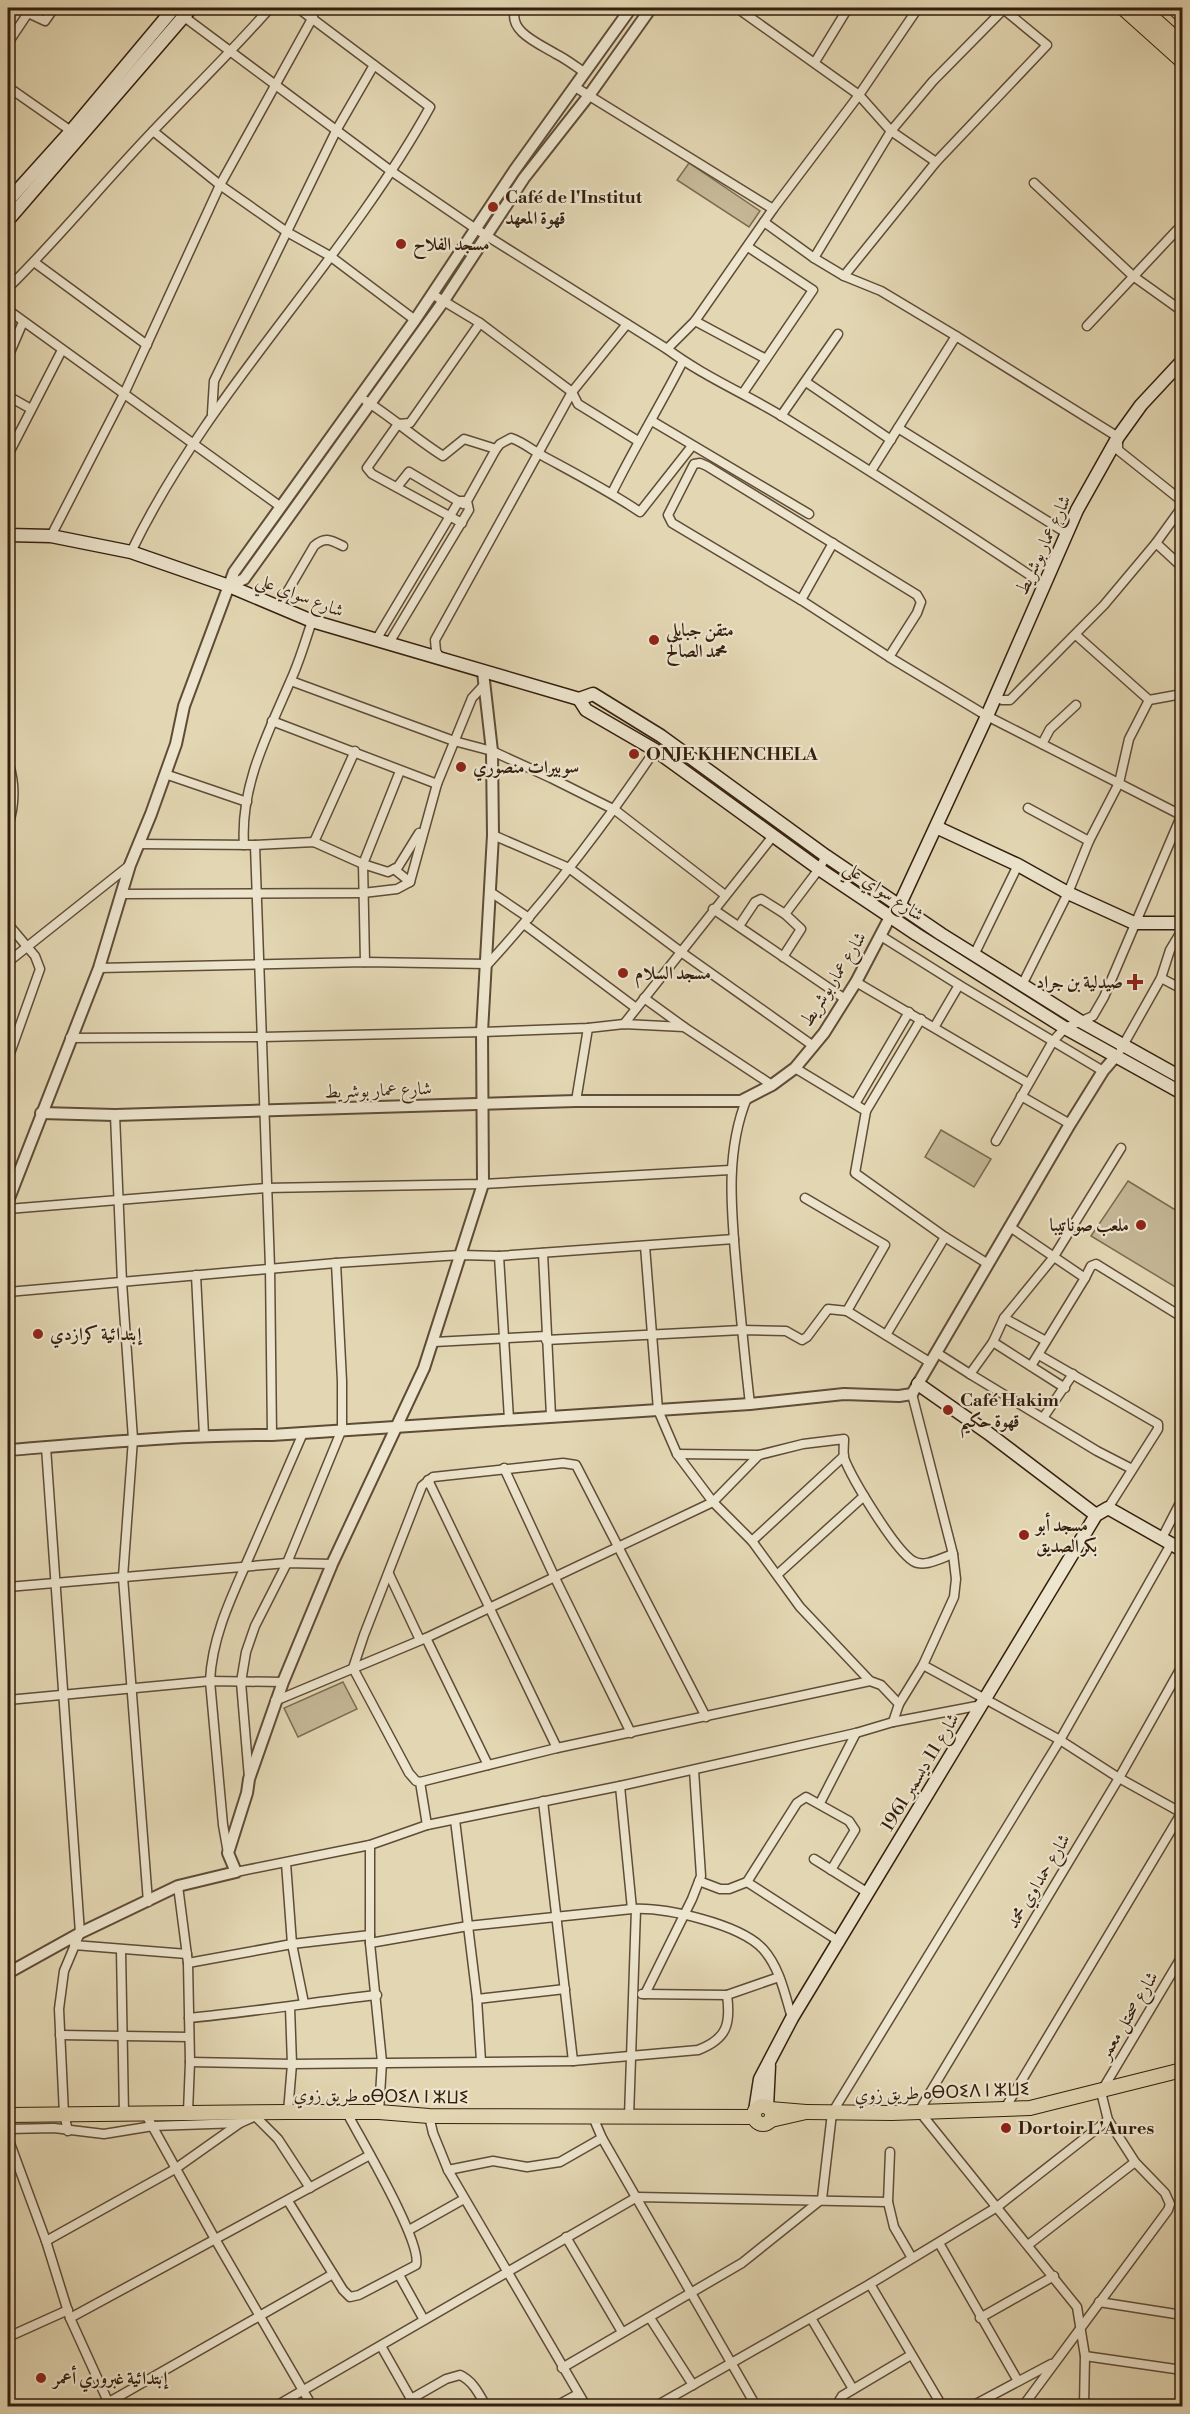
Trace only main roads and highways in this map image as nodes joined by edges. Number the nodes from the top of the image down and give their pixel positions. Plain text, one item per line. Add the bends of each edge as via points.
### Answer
1 (1123, 8) edge
2 (1142, 8) edge
3 (179, 9) edge
4 (1182, 44) edge
5 (1182, 61) edge
6 (8, 201) edge
7 (8, 220) edge
8 (1182, 361) edge
9 (8, 535) edge
10 (579, 699) junction
11 (936, 827) junction
12 (899, 906) junction
13 (890, 917) junction
14 (1182, 923) edge
15 (1182, 1078) edge
16 (1182, 1093) edge
17 (915, 1389) road end
18 (1096, 1515) junction
19 (1182, 1550) edge
20 (1182, 2070) edge
21 (763, 2113) junction
22 (8, 2115) edge

1 - 5 main road
2 - 4 main road
3 - 6 main road
3 - 7 main road
8 - 11 main road, شارع عمار بوشريط via 1118,436 1077,510
9 - 10 main road, شارع سواي علي via 51,536 131,552 229,586 312,621
10 - 12 main road, شارع سواي علي via 593,694 653,731
10 - 13 main road, شارع سواي علي via 586,710 655,750
11 - 12 main road, شارع عمار بوشريط
11 - 14 main road via 1134,923
12 - 13 main road, شارع عمار بوشريط
12 - 15 main road, شارع سواي علي via 1080,1021
13 - 16 main road, شارع سواي علي via 1065,1028
17 - 18 main road via 988,1432
18 - 19 main road, شارع 11 ديسمبر 1961 via 1108,1508
18 - 21 main road, شارع 11 ديسمبر 1961 via 792,2018 770,2059
20 - 21 main road, طريق زوي ⴰⴱⵔⵉⴷ ⵏ ⵣⵡⵉ via 1030,2108
21 - 22 main road, طريق زوي ⴰⴱⵔⵉⴷ ⵏ ⵣⵡⵉ via 628,2117 379,2112

